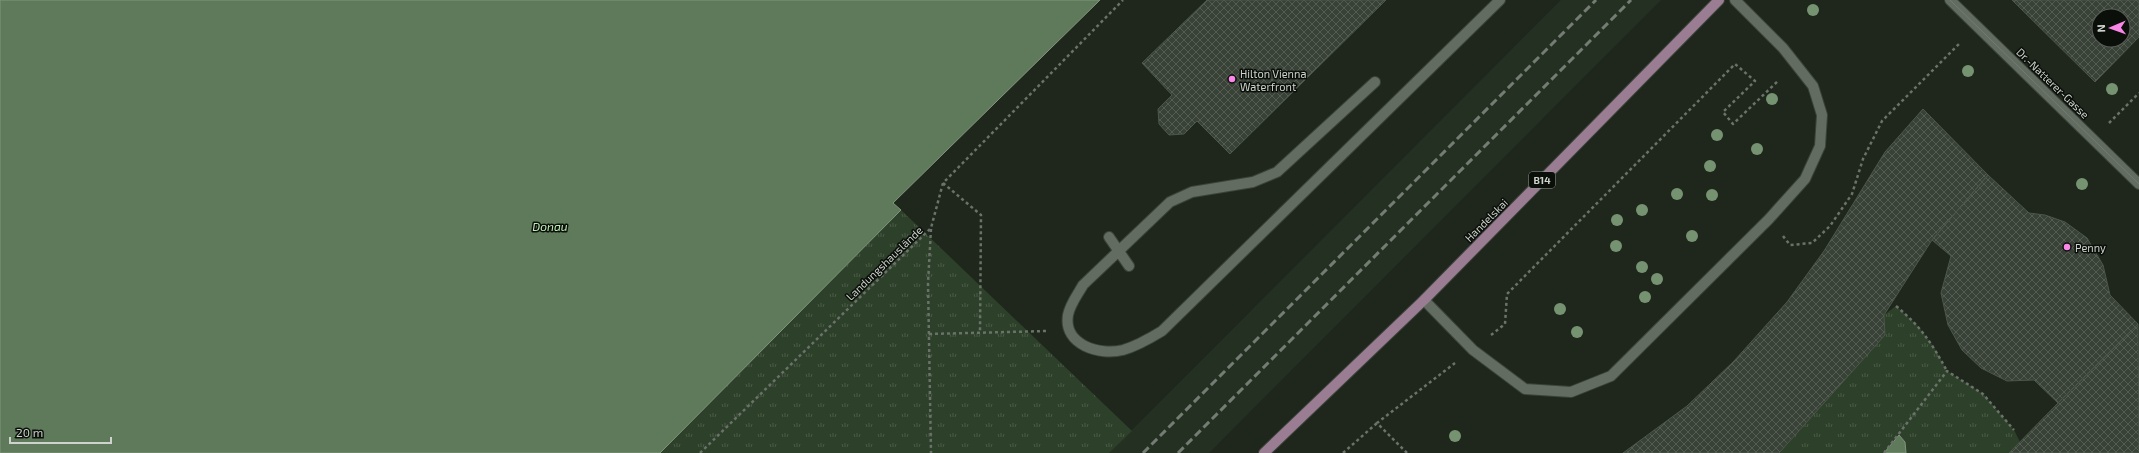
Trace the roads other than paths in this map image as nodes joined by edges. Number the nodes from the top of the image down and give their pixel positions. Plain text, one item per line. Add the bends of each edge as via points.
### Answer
1 (1500, 0) edge
2 (1720, 0) edge
3 (1735, 0) edge
4 (1950, 0) edge
5 (1375, 82) dead end
6 (2139, 184) edge
7 (1109, 238) dead end
8 (1119, 251) junction
9 (1129, 266) dead end
10 (1424, 300) junction
11 (1264, 453) edge

1 - 8 street via 1162,331 1144,342 1122,350 1097,352 1086,348 1069,330 1068,316 1083,285
2 - 10 main road, Handelskai / B14
3 - 10 street via 1783,48 1813,86 1822,114 1820,146 1805,179 1769,219 1611,376 1571,392 1525,389 1473,350
4 - 6 street, Dr.-Natterer-Gasse
5 - 8 street via 1277,172 1253,182 1192,192 1170,202
7 - 8 street
8 - 9 street
10 - 11 main road, Handelskai / B14

